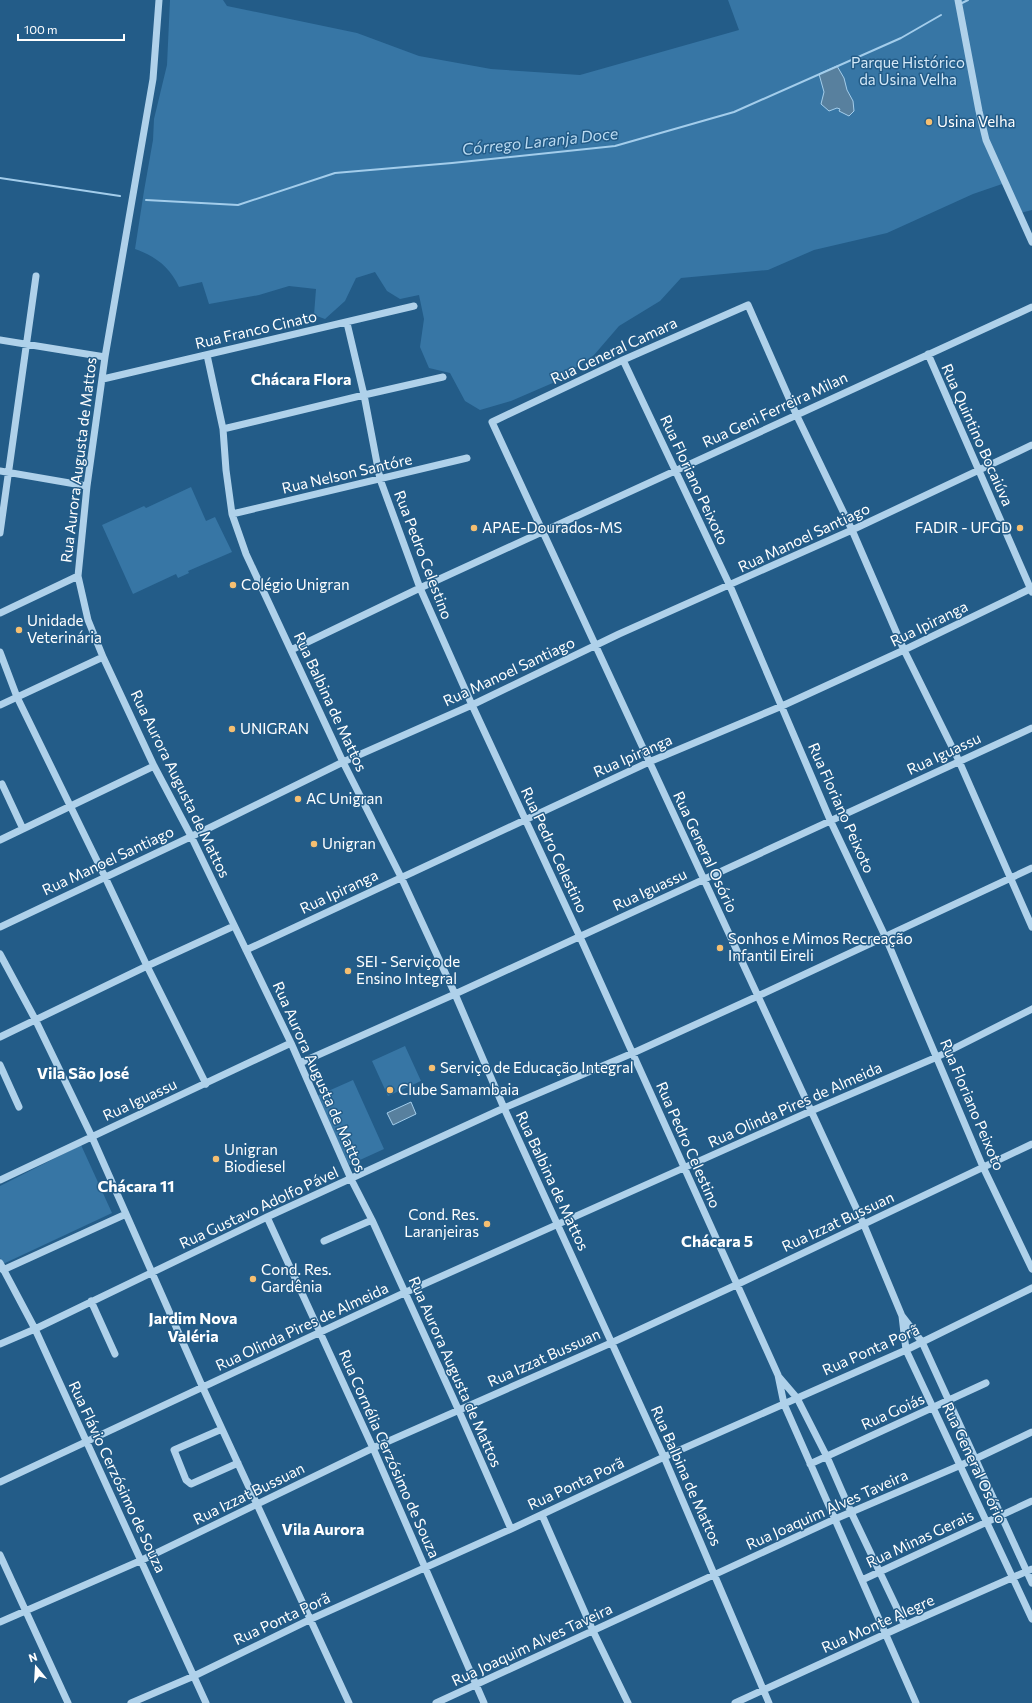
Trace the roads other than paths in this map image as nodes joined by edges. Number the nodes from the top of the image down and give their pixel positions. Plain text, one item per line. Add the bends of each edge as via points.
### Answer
1 (159, 0) edge
2 (958, 0) edge
3 (1032, 242) edge
4 (36, 276) dead end
5 (414, 306) dead end
6 (1032, 307) edge
7 (347, 323) junction
8 (0, 340) edge
9 (26, 344) junction
10 (928, 354) junction
11 (206, 355) junction
12 (105, 357) junction
13 (624, 360) junction
14 (443, 377) dead end
15 (103, 378) junction
16 (364, 395) junction
17 (796, 414) junction
18 (492, 422) joint
19 (223, 429) junction
20 (1032, 445) edge
21 (467, 458) dead end
22 (978, 470) junction
23 (0, 471) edge
24 (674, 472) junction
25 (9, 473) junction
26 (380, 479) junction
27 (87, 486) junction
28 (232, 514) junction
29 (852, 530) junction
30 (543, 532) junction
31 (0, 533) edge
32 (78, 576) junction
33 (730, 586) junction
34 (420, 588) junction
35 (1031, 590) edge
36 (0, 613) edge
37 (596, 646) junction
38 (291, 650) junction
39 (904, 650) junction
40 (0, 652) edge
41 (103, 657) junction
42 (17, 697) junction
43 (0, 705) edge
44 (472, 705) junction
45 (782, 706) junction
46 (1032, 728) edge
47 (959, 761) junction
48 (343, 762) junction
49 (649, 762) junction
50 (154, 766) junction
51 (2, 784) dead end
52 (70, 806) junction
53 (526, 820) junction
54 (832, 822) junction
55 (23, 829) junction
56 (191, 836) junction
57 (0, 840) edge
58 (1032, 868) edge
59 (105, 877) junction
60 (402, 877) junction
61 (1009, 878) junction
62 (704, 880) junction
63 (234, 926) junction
64 (0, 927) edge
65 (1032, 927) edge
66 (885, 936) junction
67 (580, 937) junction
68 (246, 950) junction
69 (0, 954) edge
70 (147, 966) junction
71 (456, 994) junction
72 (758, 996) junction
73 (1032, 1009) edge
74 (34, 1019) junction
75 (0, 1037) edge
76 (291, 1043) junction
77 (633, 1053) junction
78 (937, 1057) junction
79 (300, 1063) junction
80 (0, 1066) edge
81 (206, 1084) junction
82 (19, 1107) dead end
83 (504, 1108) junction
84 (811, 1111) junction
85 (92, 1136) junction
86 (1032, 1144) edge
87 (684, 1167) junction
88 (984, 1167) junction
89 (351, 1179) junction
90 (0, 1180) edge
91 (126, 1214) junction
92 (268, 1217) junction
93 (372, 1220) junction
94 (557, 1224) junction
95 (864, 1225) junction
96 (324, 1241) dead end
97 (0, 1263) edge
98 (1032, 1269) edge
99 (3, 1270) junction
100 (152, 1273) junction
101 (736, 1285) junction
102 (1032, 1288) edge
103 (404, 1293) junction
104 (91, 1301) junction
105 (902, 1316) junction
106 (35, 1330) junction
107 (320, 1332) junction
108 (611, 1342) junction
109 (922, 1342) junction
110 (0, 1344) edge
111 (906, 1350) junction
112 (115, 1354) dead end
113 (778, 1375) junction
114 (986, 1383) dead end
115 (203, 1388) junction
116 (797, 1398) junction
117 (948, 1401) junction
118 (784, 1404) junction
119 (934, 1408) junction
120 (459, 1411) junction
121 (222, 1429) junction
122 (1032, 1432) edge
123 (86, 1442) junction
124 (373, 1448) junction
125 (827, 1456) junction
126 (664, 1457) junction
127 (975, 1459) junction
128 (238, 1463) junction
129 (810, 1464) junction
130 (961, 1465) junction
131 (0, 1482) edge
132 (1032, 1501) edge
133 (258, 1505) junction
134 (851, 1512) junction
135 (542, 1515) junction
136 (1001, 1515) junction
137 (834, 1518) junction
138 (987, 1522) junction
139 (511, 1529) junction
140 (0, 1555) edge
141 (142, 1560) junction
142 (426, 1568) junction
143 (1029, 1570) edge
144 (879, 1572) junction
145 (716, 1575) junction
146 (1013, 1578) junction
147 (862, 1580) junction
148 (1032, 1583) edge
149 (25, 1612) junction
150 (311, 1619) junction
151 (1032, 1619) edge
152 (0, 1622) edge
153 (905, 1625) junction
154 (593, 1631) junction
155 (886, 1634) junction
156 (194, 1676) junction
157 (477, 1684) junction
158 (763, 1690) junction
159 (68, 1703) edge
160 (131, 1703) edge
161 (206, 1703) edge
162 (349, 1703) edge
163 (436, 1703) edge
164 (484, 1703) edge
165 (628, 1703) edge
166 (735, 1703) edge
167 (769, 1703) edge
168 (916, 1703) edge

1 - 12 street, Rua Aurora Augusta de Mattos via 153,79
2 - 3 street via 986,140
4 - 9 street
5 - 7 street, Rua Franco Cinato
6 - 10 street, Rua Geni Ferreira Milan
7 - 11 street, Rua Franco Cinato
7 - 16 street, Rua Pedro Celestino
8 - 9 street
9 - 12 street
9 - 25 street
10 - 17 street, Rua Geni Ferreira Milan
10 - 22 street, Rua Quintino Bocaiúva
11 - 15 street, Rua Franco Cinato
11 - 19 street, Rua Balbina de Mattos
12 - 15 street, Rua Aurora Augusta de Mattos
13 - 17 street, Rua General Camara via 748,305
13 - 18 street, Rua General Camara
13 - 24 street, Rua Floriano Peixoto
14 - 16 street
15 - 27 street, Rua Aurora Augusta de Mattos
16 - 19 street
16 - 26 street, Rua Pedro Celestino
17 - 24 street, Rua Geni Ferreira Milan
17 - 29 street
18 - 30 street, Rua General Osório
19 - 28 street, Rua Balbina de Mattos
20 - 22 street, Rua Manoel Santiago
21 - 26 street, Rua Nelson Santóre
22 - 29 street, Rua Manoel Santiago
22 - 35 street, Rua Quintino Bocaiúva
23 - 25 street
24 - 30 street, Rua Geni Ferreira Milan
24 - 33 street, Rua Floriano Peixoto
25 - 27 street
25 - 31 street
26 - 28 street, Rua Nelson Santóre
26 - 34 street, Rua Pedro Celestino
27 - 32 street, Rua Aurora Augusta de Mattos
28 - 38 street, Rua Balbina de Mattos via 246,554
29 - 33 street, Rua Manoel Santiago
29 - 39 street
30 - 34 street, Rua Geni Ferreira Milan
30 - 37 street, Rua General Osório
32 - 36 street
32 - 41 street, Rua Aurora Augusta de Mattos via 88,620
33 - 37 street, Rua Manoel Santiago
33 - 45 street, Rua Floriano Peixoto
34 - 38 street, Rua Geni Ferreira Milan
34 - 44 street, Rua Pedro Celestino
35 - 39 street, Rua Ipiranga
37 - 44 street, Rua Manoel Santiago
37 - 49 street, Rua General Osório
38 - 48 street, Rua Balbina de Mattos
39 - 45 street, Rua Ipiranga
39 - 47 street
40 - 42 street
41 - 42 street
41 - 50 street, Rua Aurora Augusta de Mattos
42 - 43 street
42 - 52 street
44 - 48 street, Rua Manoel Santiago
44 - 53 street, Rua Pedro Celestino
45 - 49 street, Rua Ipiranga
45 - 54 street, Rua Floriano Peixoto
46 - 47 street, Rua Iguassu
47 - 54 street, Rua Iguassu
47 - 61 street
48 - 56 street, Rua Manoel Santiago
48 - 60 street, Rua Balbina de Mattos
49 - 53 street, Rua Ipiranga
49 - 62 street, Rua General Osório
50 - 52 street
50 - 56 street, Rua Aurora Augusta de Mattos
51 - 55 street
52 - 55 street
52 - 59 street
53 - 60 street, Rua Ipiranga
53 - 67 street, Rua Pedro Celestino
54 - 62 street, Rua Iguassu
54 - 66 street, Rua Floriano Peixoto
55 - 57 street
56 - 59 street, Rua Manoel Santiago
56 - 63 street, Rua Aurora Augusta de Mattos
58 - 61 street, Rua Gustavo Adolfo Pável
59 - 64 street, Rua Manoel Santiago
59 - 70 street
60 - 68 street, Rua Ipiranga
60 - 71 street, Rua Balbina de Mattos
61 - 65 street
61 - 66 street, Rua Gustavo Adolfo Pável
62 - 67 street, Rua Iguassu
62 - 72 street, Rua General Osório
63 - 68 street, Rua Aurora Augusta de Mattos
63 - 70 street
66 - 72 street, Rua Gustavo Adolfo Pável
66 - 78 street, Rua Floriano Peixoto
67 - 71 street, Rua Iguassu
67 - 77 street, Rua Pedro Celestino
68 - 76 street, Rua Aurora Augusta de Mattos
69 - 74 street
70 - 74 street
70 - 81 street
71 - 79 street, Rua Iguassu
71 - 83 street, Rua Balbina de Mattos
72 - 77 street, Rua Gustavo Adolfo Pável
72 - 84 street, Rua General Osório
73 - 78 street, Rua Olinda Pires de Almeida
74 - 75 street
74 - 85 street
76 - 79 street, Rua Aurora Augusta de Mattos
76 - 81 street, Rua Iguassu
77 - 83 street, Rua Gustavo Adolfo Pável
77 - 87 street, Rua Pedro Celestino
78 - 84 street, Rua Olinda Pires de Almeida
78 - 88 street, Rua Floriano Peixoto
79 - 89 street, Rua Aurora Augusta de Mattos
80 - 82 street
81 - 85 street, Rua Iguassu
83 - 89 street, Rua Gustavo Adolfo Pável
83 - 94 street, Rua Balbina de Mattos
84 - 87 street, Rua Olinda Pires de Almeida
84 - 95 street, Rua General Osório
85 - 90 street, Rua Iguassu
85 - 91 street
86 - 88 street, Rua Izzat Bussuan
87 - 94 street, Rua Olinda Pires de Almeida
87 - 101 street, Rua Pedro Celestino
88 - 95 street, Rua Izzat Bussuan
88 - 98 street, Rua Floriano Peixoto
89 - 92 street, Rua Gustavo Adolfo Pável
89 - 93 street, Rua Aurora Augusta de Mattos
91 - 99 street
91 - 100 street
92 - 100 street, Rua Gustavo Adolfo Pável
92 - 107 street, Rua Cornélia Cerzósimo de Souza
93 - 96 street
93 - 103 street, Rua Aurora Augusta de Mattos
94 - 103 street, Rua Olinda Pires de Almeida
94 - 108 street, Rua Balbina de Mattos
95 - 101 street, Rua Izzat Bussuan
95 - 105 street, Rua General Osório
97 - 99 street, Rua Flávio Cerzósimo de Souza
99 - 106 street, Rua Flávio Cerzósimo de Souza
100 - 104 street, Rua Gustavo Adolfo Pável
100 - 115 street
101 - 108 street, Rua Izzat Bussuan
101 - 113 street, Rua Pedro Celestino
102 - 109 street, Rua Ponta Porã
103 - 107 street, Rua Olinda Pires de Almeida
103 - 120 street, Rua Aurora Augusta de Mattos
104 - 106 street, Rua Gustavo Adolfo Pável
104 - 112 street
105 - 109 street, Rua General Osório
105 - 111 street, Rua General Osório
106 - 110 street, Rua Gustavo Adolfo Pável
106 - 123 street, Rua Flávio Cerzósimo de Souza
107 - 115 street, Rua Olinda Pires de Almeida
107 - 124 street, Rua Cornélia Cerzósimo de Souza
108 - 120 street, Rua Izzat Bussuan
108 - 126 street, Rua Balbina de Mattos
109 - 111 street, Rua Ponta Porã
109 - 117 street, Rua General Osório
111 - 116 street, Rua Ponta Porã
111 - 119 street, Rua General Osório
113 - 116 street, Rua Pedro Celestino
113 - 118 street, Rua Pedro Celestino
114 - 117 street, Rua Goiás
115 - 121 street
115 - 123 street, Rua Olinda Pires de Almeida
116 - 118 street, Rua Ponta Porã
116 - 125 street, Rua Pedro Celestino
117 - 119 street, Rua Goiás
117 - 127 street, Rua General Osório
118 - 126 street, Rua Ponta Porã
118 - 129 street, Rua Pedro Celestino
119 - 125 street, Rua Goiás
119 - 130 street, Rua General Osório
120 - 124 street, Rua Izzat Bussuan
120 - 139 street, Rua Aurora Augusta de Mattos
121 - 128 street
121 - 128 street via 174,1450 186,1480 191,1484
122 - 127 street, Rua Joaquim Alves Taveira
123 - 131 street, Rua Olinda Pires de Almeida
123 - 141 street, Rua Flávio Cerzósimo de Souza
124 - 133 street, Rua Izzat Bussuan
124 - 142 street, Rua Cornélia Cerzósimo de Souza
125 - 129 street, Rua Goiás
125 - 134 street, Rua Pedro Celestino
126 - 135 street, Rua Ponta Porã
126 - 145 street, Rua Balbina de Mattos
127 - 130 street, Rua Joaquim Alves Taveira
127 - 136 street, Rua General Osório
128 - 133 street
129 - 137 street, Rua Pedro Celestino
130 - 134 street, Rua Joaquim Alves Taveira
130 - 138 street, Rua General Osório
132 - 136 street, Rua Minas Gerais
133 - 141 street, Rua Izzat Bussuan
133 - 150 street
134 - 137 street, Rua Joaquim Alves Taveira
134 - 144 street, Rua Pedro Celestino
135 - 139 street, Rua Ponta Porã
135 - 154 street
136 - 138 street, Rua Minas Gerais
136 - 143 street, Rua General Osório
137 - 145 street, Rua Joaquim Alves Taveira
137 - 147 street, Rua Pedro Celestino
138 - 144 street, Rua Minas Gerais
138 - 146 street, Rua General Osório
139 - 142 street, Rua Ponta Porã
140 - 149 street
141 - 149 street, Rua Izzat Bussuan
141 - 156 street, Rua Flávio Cerzósimo de Souza
142 - 150 street, Rua Ponta Porã
142 - 157 street, Rua Cornélia Cerzósimo de Souza
143 - 146 street, Rua Monte Alegre
143 - 148 street, Rua General Osório
144 - 147 street, Rua Minas Gerais
144 - 153 street, Rua Pedro Celestino
145 - 154 street, Rua Joaquim Alves Taveira
145 - 158 street, Rua Balbina de Mattos
146 - 151 street, Rua General Osório
146 - 153 street, Rua Monte Alegre
147 - 155 street, Rua Pedro Celestino
149 - 152 street, Rua Izzat Bussuan
149 - 159 street
150 - 156 street, Rua Ponta Porã
150 - 162 street
153 - 155 street, Rua Monte Alegre
154 - 157 street, Rua Joaquim Alves Taveira
154 - 165 street
155 - 158 street, Rua Monte Alegre
155 - 168 street, Rua Pedro Celestino
156 - 160 street, Rua Ponta Porã
156 - 161 street, Rua Flávio Cerzósimo de Souza
157 - 163 street, Rua Joaquim Alves Taveira
157 - 164 street, Rua Cornélia Cerzósimo de Souza
158 - 166 street, Rua Monte Alegre
158 - 167 street, Rua Balbina de Mattos

